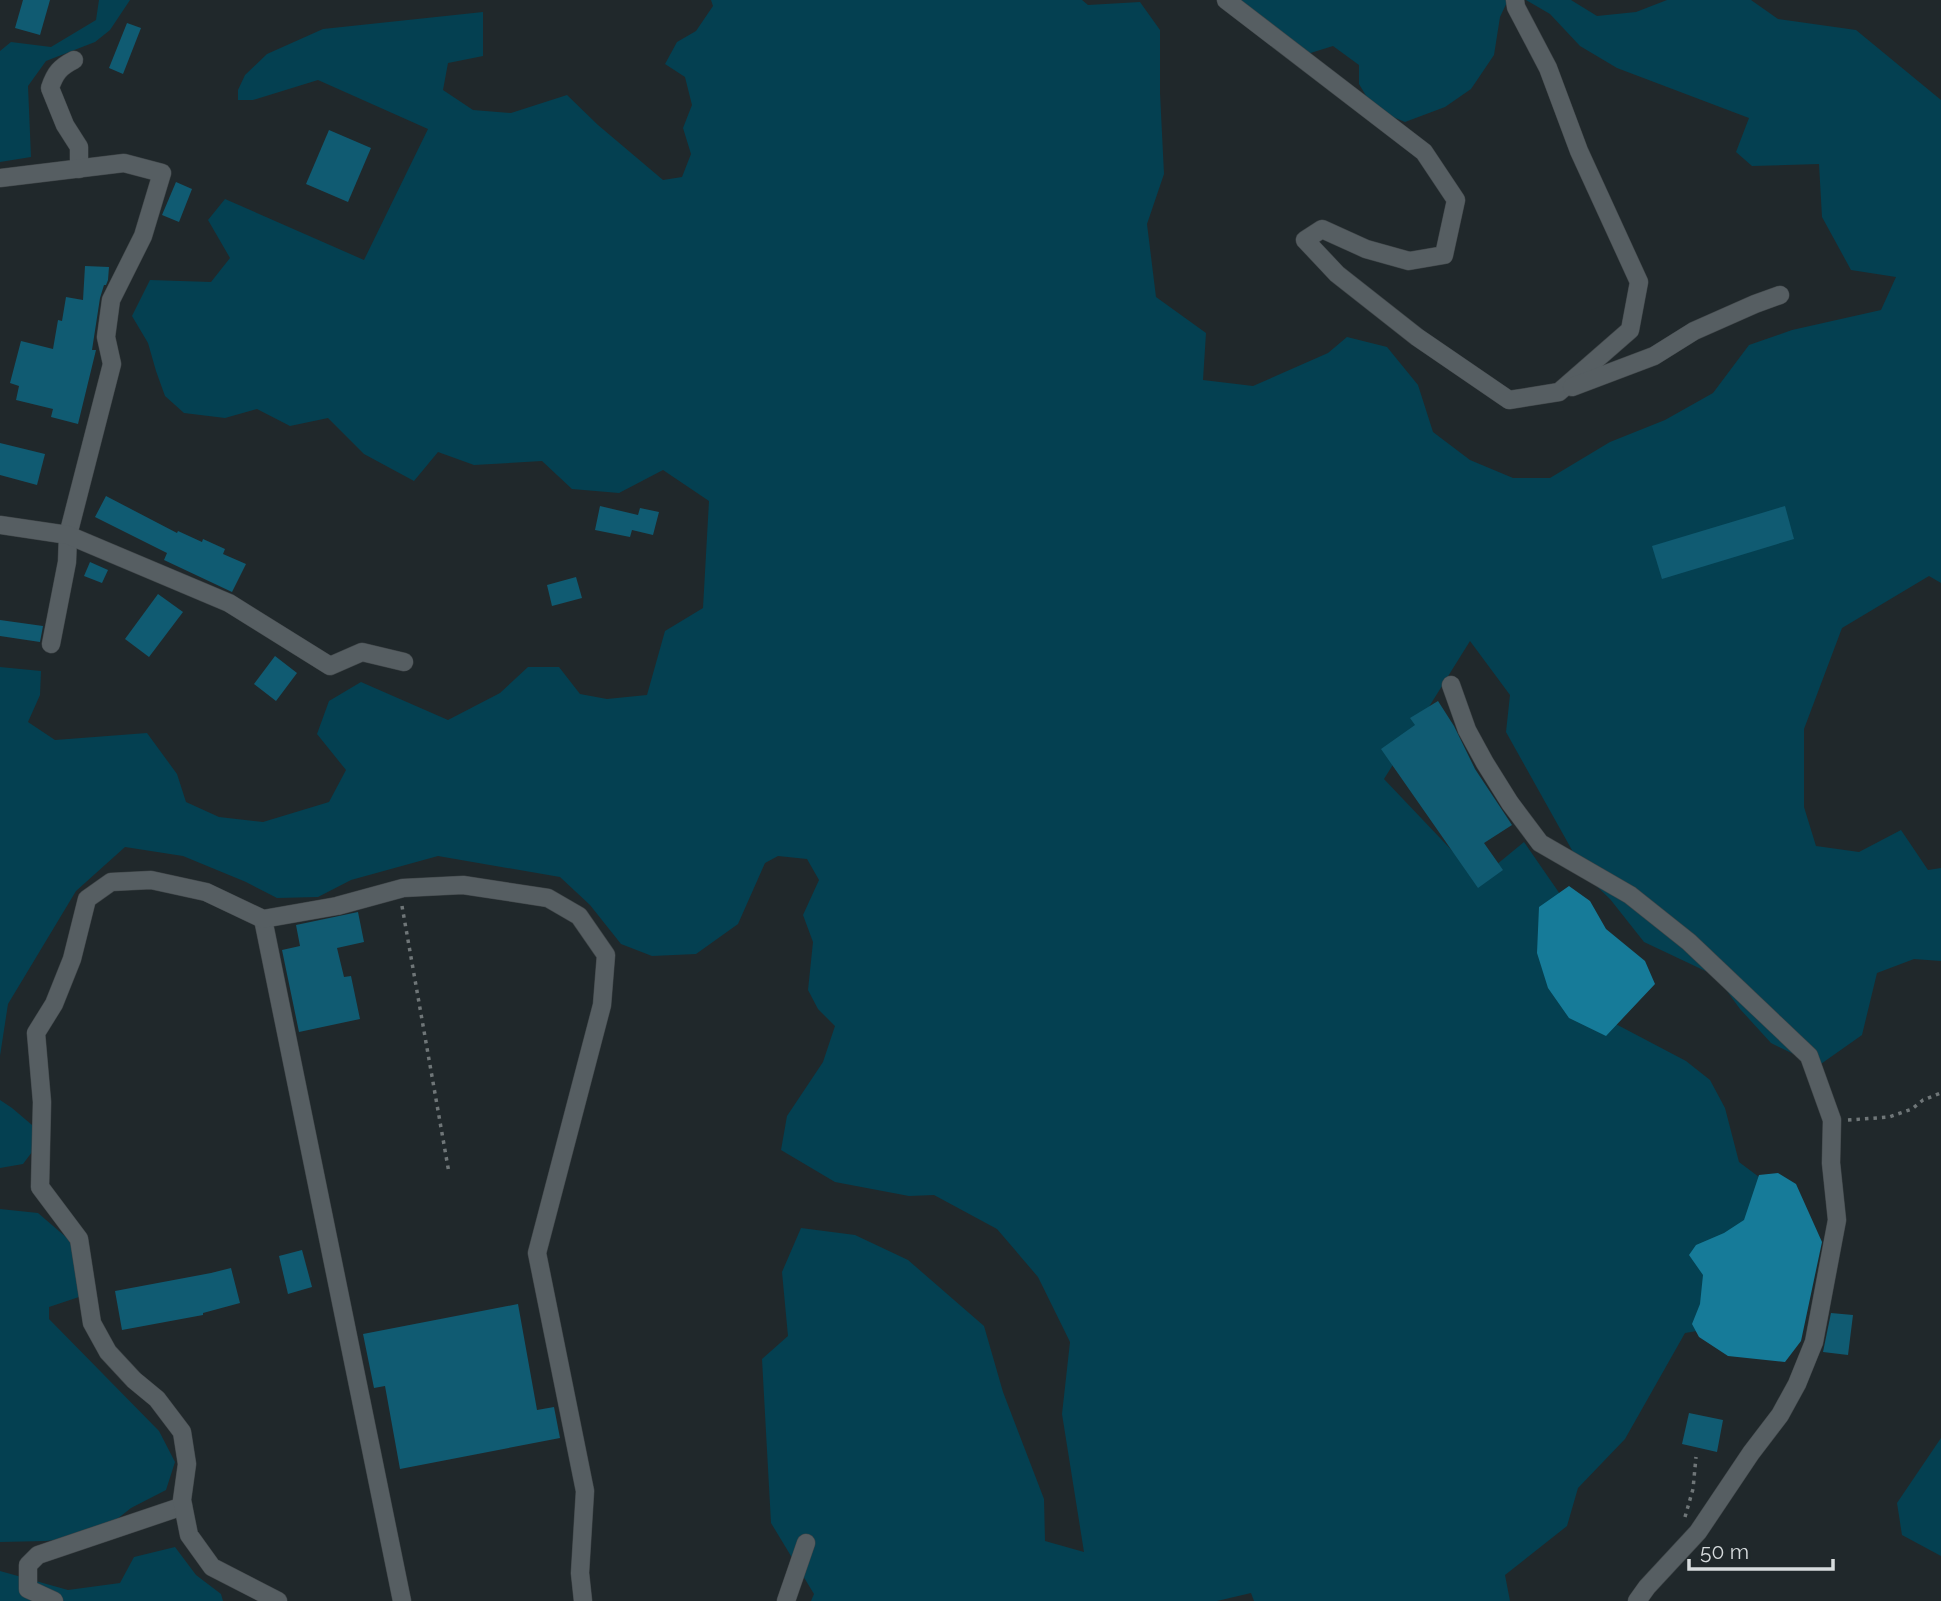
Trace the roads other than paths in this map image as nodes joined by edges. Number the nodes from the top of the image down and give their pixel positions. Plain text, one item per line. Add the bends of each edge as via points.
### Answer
1 (1226, 0) edge
2 (1515, 0) edge
3 (74, 60) dead end
4 (79, 169) junction
5 (0, 178) edge
6 (1780, 295) dead end
7 (1559, 392) junction
8 (0, 525) edge
9 (68, 535) junction
10 (51, 644) dead end
11 (404, 662) dead end
12 (1451, 685) dead end
13 (263, 919) junction
14 (183, 1506) junction
15 (806, 1543) dead end
16 (54, 1601) edge
17 (278, 1601) edge
18 (402, 1601) edge
19 (583, 1601) edge
20 (786, 1601) edge
21 (1637, 1601) edge

1 - 7 street via 1424,152 1456,200 1444,255 1409,261 1322,229 1306,240 1337,274 1397,322 1509,400
2 - 7 street via 1639,282 1630,330
3 - 4 street via 61,67 50,88 79,147
4 - 5 street
4 - 9 street via 124,163 162,173 143,236 111,300 107,337 112,364
6 - 7 street via 1694,331 1654,356
8 - 9 street
9 - 10 street
9 - 11 street via 229,603 330,666 362,652
12 - 21 street via 1467,730 1485,762 1541,843 1630,895 1689,942 1809,1056 1832,1120 1830,1163 1837,1220 1814,1342 1797,1384 1698,1532
13 - 14 street via 206,892 151,880 111,882 87,899 72,959 36,1033 40,1187 79,1239 92,1323 108,1352 157,1399 182,1432 187,1464
13 - 18 street
13 - 19 street via 399,890 463,885 548,898 579,916 606,955 602,1005 537,1253 584,1491
14 - 16 street via 38,1555 28,1565 27,1590
14 - 17 street via 189,1535 212,1567
15 - 20 street

